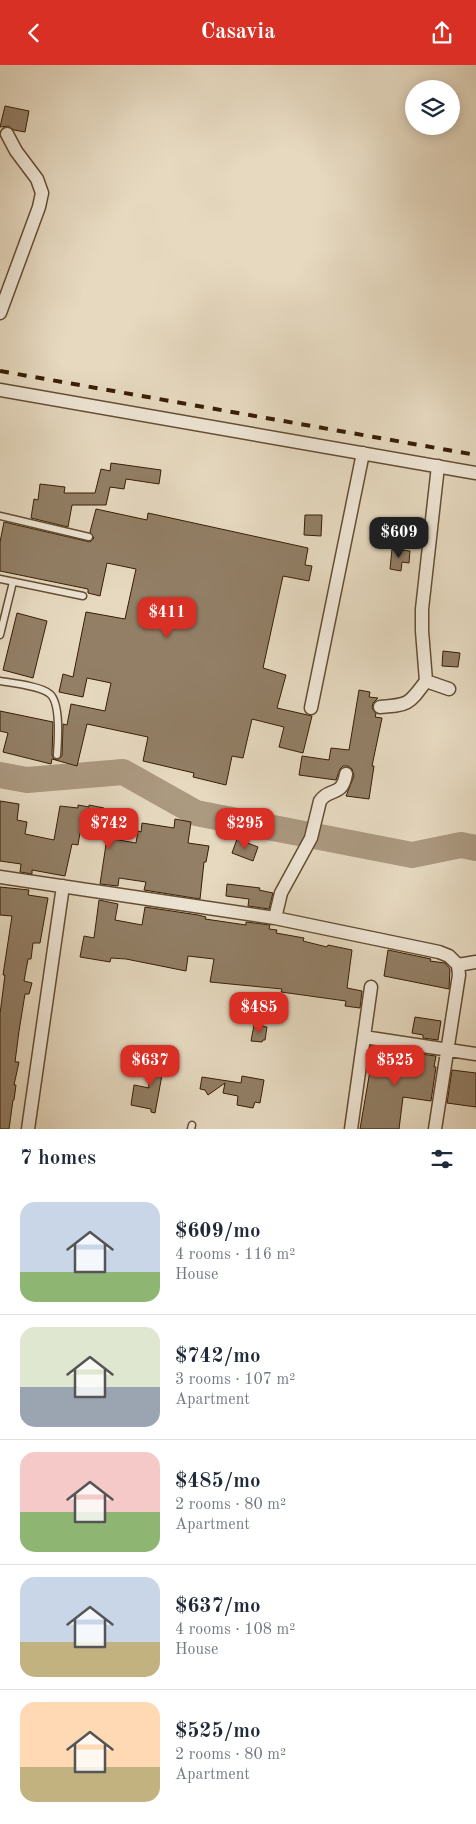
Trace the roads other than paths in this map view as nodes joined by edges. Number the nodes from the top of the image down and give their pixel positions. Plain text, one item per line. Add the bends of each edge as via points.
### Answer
1 (7, 133) dead end
2 (0, 313) edge
3 (0, 390) edge
4 (363, 453) junction
5 (438, 466) junction
6 (476, 473) edge
7 (0, 515) edge
8 (89, 537) dead end
9 (0, 579) edge
10 (13, 582) junction
11 (83, 596) dead end
12 (0, 635) edge
13 (0, 681) edge
14 (426, 681) junction
15 (449, 689) dead end
16 (380, 707) dead end
17 (311, 708) dead end
18 (58, 755) dead end
19 (346, 773) dead end
20 (0, 877) edge
21 (63, 886) junction
22 (275, 919) junction
23 (476, 962) edge
24 (458, 965) junction
25 (371, 987) dead end
26 (364, 1037) junction
27 (447, 1049) junction
28 (476, 1054) edge
29 (28, 1129) edge
30 (351, 1129) edge
31 (435, 1129) edge

1 - 2 street via 42,193
3 - 4 street
4 - 5 street
4 - 17 street
5 - 6 street
5 - 14 street via 421,617
7 - 8 lane
9 - 10 lane
10 - 11 lane
10 - 12 lane
13 - 18 lane via 50,694 60,724
14 - 15 street
14 - 16 street via 407,703
19 - 22 street via 343,786 323,797 318,807 311,838 281,893
20 - 21 street
21 - 22 street
21 - 29 street
22 - 24 street via 439,951
23 - 24 street
24 - 27 street
25 - 26 street
26 - 27 street
26 - 30 street
27 - 28 street
27 - 31 street

